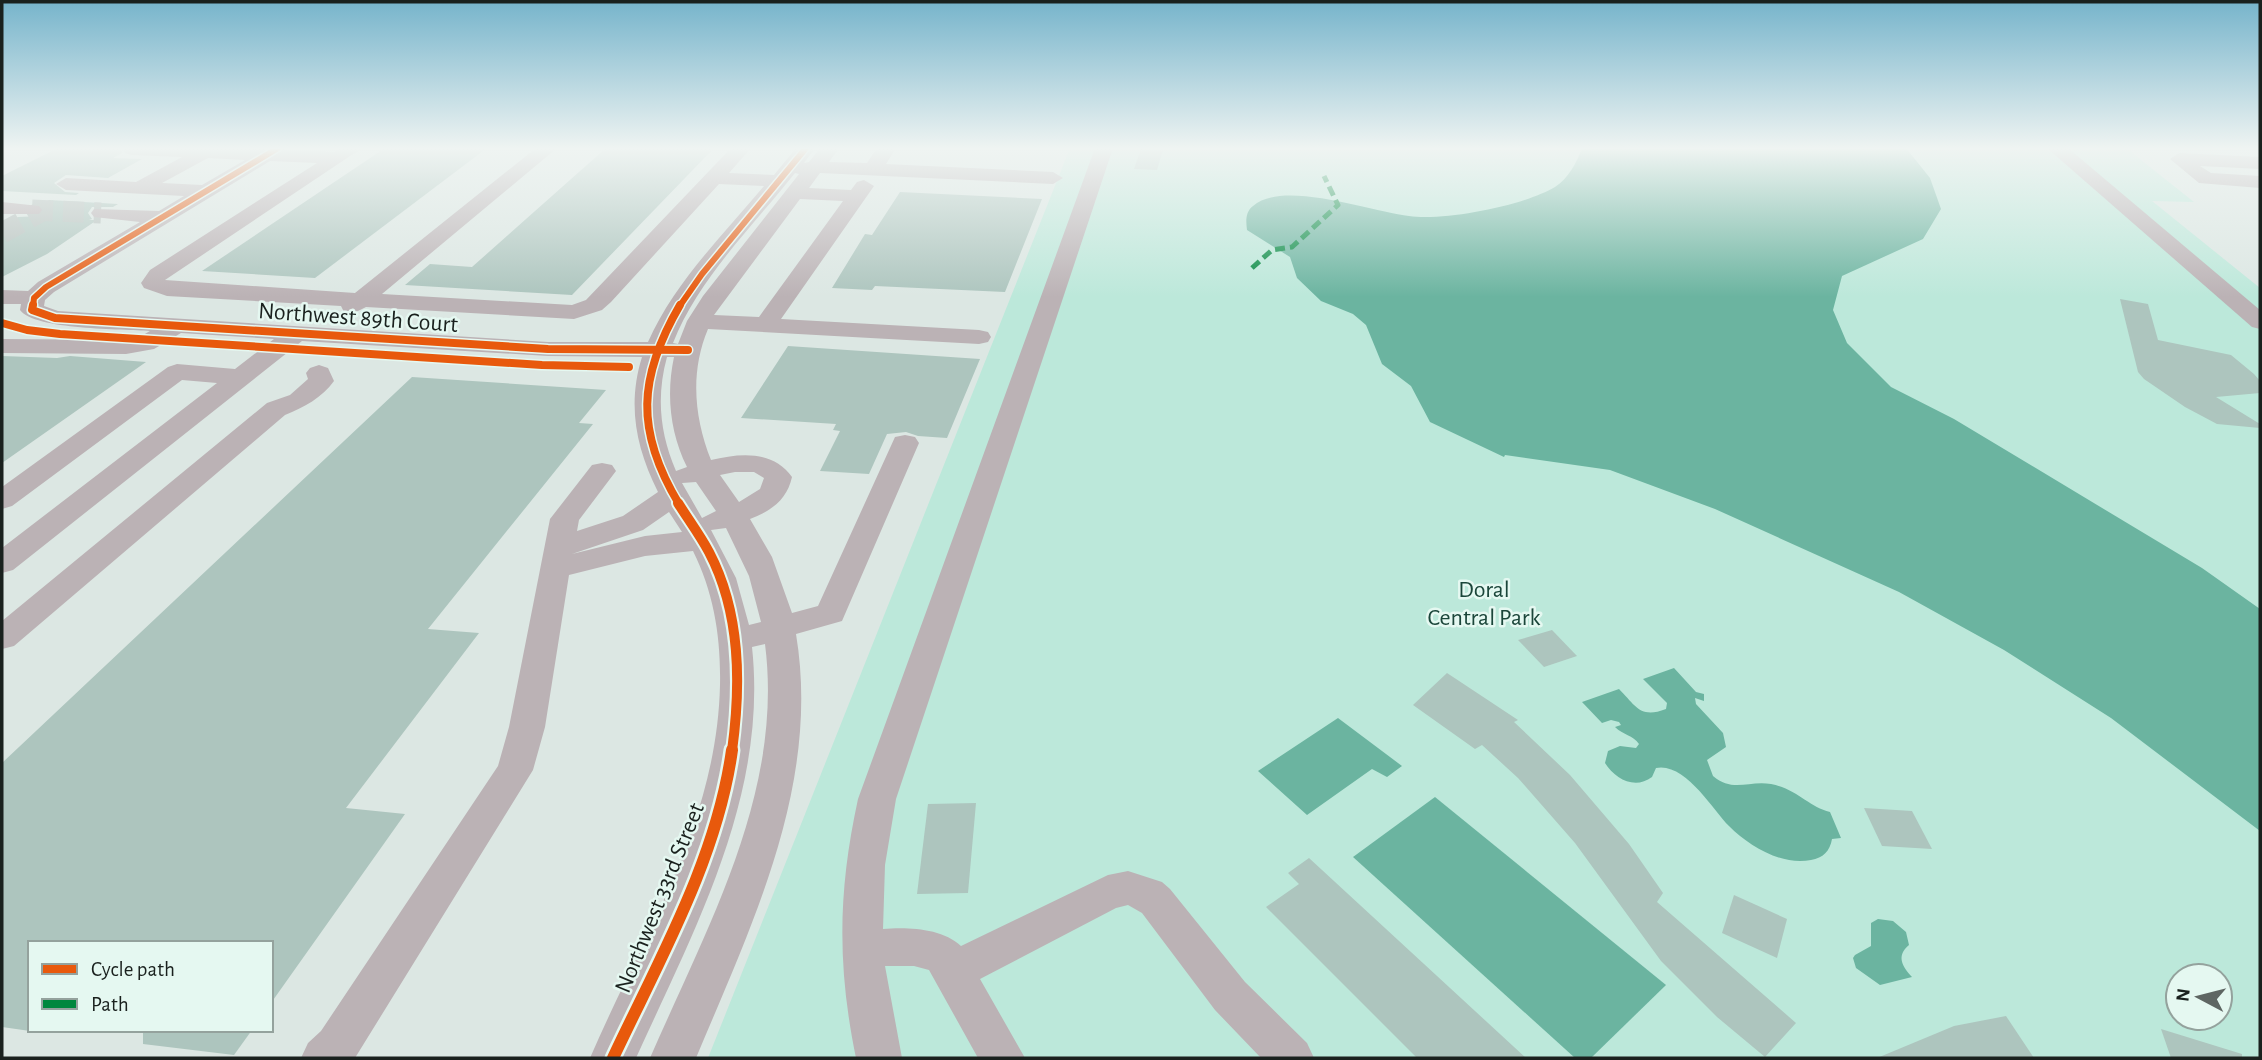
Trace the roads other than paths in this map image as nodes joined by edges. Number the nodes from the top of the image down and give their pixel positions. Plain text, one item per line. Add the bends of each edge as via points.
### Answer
1 (195, 197) edge
2 (277, 197) edge
3 (487, 197) edge
4 (697, 197) edge
5 (773, 197) edge
6 (777, 197) edge
7 (855, 197) edge
8 (1087, 197) edge
9 (2114, 197) edge
10 (2, 208) edge
11 (32, 210) tunnel mouth
12 (101, 213) tunnel mouth
13 (163, 217) junction
14 (2, 297) edge
15 (360, 300) junction
16 (33, 302) junction
17 (699, 321) junction
18 (2260, 322) edge
19 (178, 325) junction
20 (765, 325) junction
21 (307, 334) junction
22 (362, 337) junction
23 (979, 337) dead end
24 (2, 346) edge
25 (688, 350) junction
26 (655, 351) junction
27 (240, 377) junction
28 (905, 443) dead end
29 (602, 471) dead end
30 (704, 471) junction
31 (670, 489) junction
32 (2, 500) edge
33 (733, 515) junction
34 (698, 535) junction
35 (556, 558) junction
36 (2, 563) edge
37 (780, 628) junction
38 (2, 638) edge
39 (735, 641) junction
40 (861, 951) junction
41 (952, 972) junction
42 (332, 1054) edge
43 (613, 1058) edge
44 (673, 1058) edge
45 (879, 1058) edge
46 (1002, 1058) edge
47 (1291, 1058) edge

1 - 13 street
2 - 15 street via 152,283 167,289
3 - 15 street
4 - 15 street via 603,298 580,310 563,313
5 - 26 street, Northwest 33rd Street via 681,301
6 - 17 street, Northwest 33rd Street
7 - 20 street
8 - 40 street via 883,780 863,872
9 - 18 street
10 - 11 street
12 - 13 street
13 - 16 street via 46,287
14 - 16 street
15 - 21 street
16 - 19 street, Northwest 89th Court via 32,310 55,318
17 - 20 street
17 - 25 street, Northwest 33rd Street
19 - 21 street, Northwest 89th Court
19 - 24 street via 151,341 126,348
20 - 23 street
21 - 22 street, Northwest 89th Court
21 - 27 street
22 - 26 street, Northwest 89th Court
22 - 38 street via 319,373 321,381 299,400 276,409
25 - 26 street, Northwest 89th Court
25 - 30 street, Northwest 33rd Street via 684,411
26 - 31 street, Northwest 33rd Street via 648,382 648,419 654,452
27 - 32 street via 177,372
27 - 36 street
28 - 37 street via 831,613
29 - 35 street via 565,519
30 - 31 street
30 - 33 street, Northwest 33rd Street
30 - 33 street via 730,463 774,470 778,477 774,492
31 - 34 street, Northwest 33rd Street
31 - 35 street via 633,523
33 - 34 street
33 - 37 street, Northwest 33rd Street via 761,565
34 - 35 street
34 - 39 street, Northwest 33rd Street via 726,596
35 - 42 street via 527,727 515,770
37 - 39 street
37 - 44 street, Northwest 33rd Street via 785,706 771,801 745,885
39 - 43 street, Northwest 33rd Street via 735,725 722,795 696,874
40 - 41 street via 906,946 930,949 944,957
40 - 45 street
41 - 46 street
41 - 47 street via 1108,892 1138,890 1156,901 1230,996

